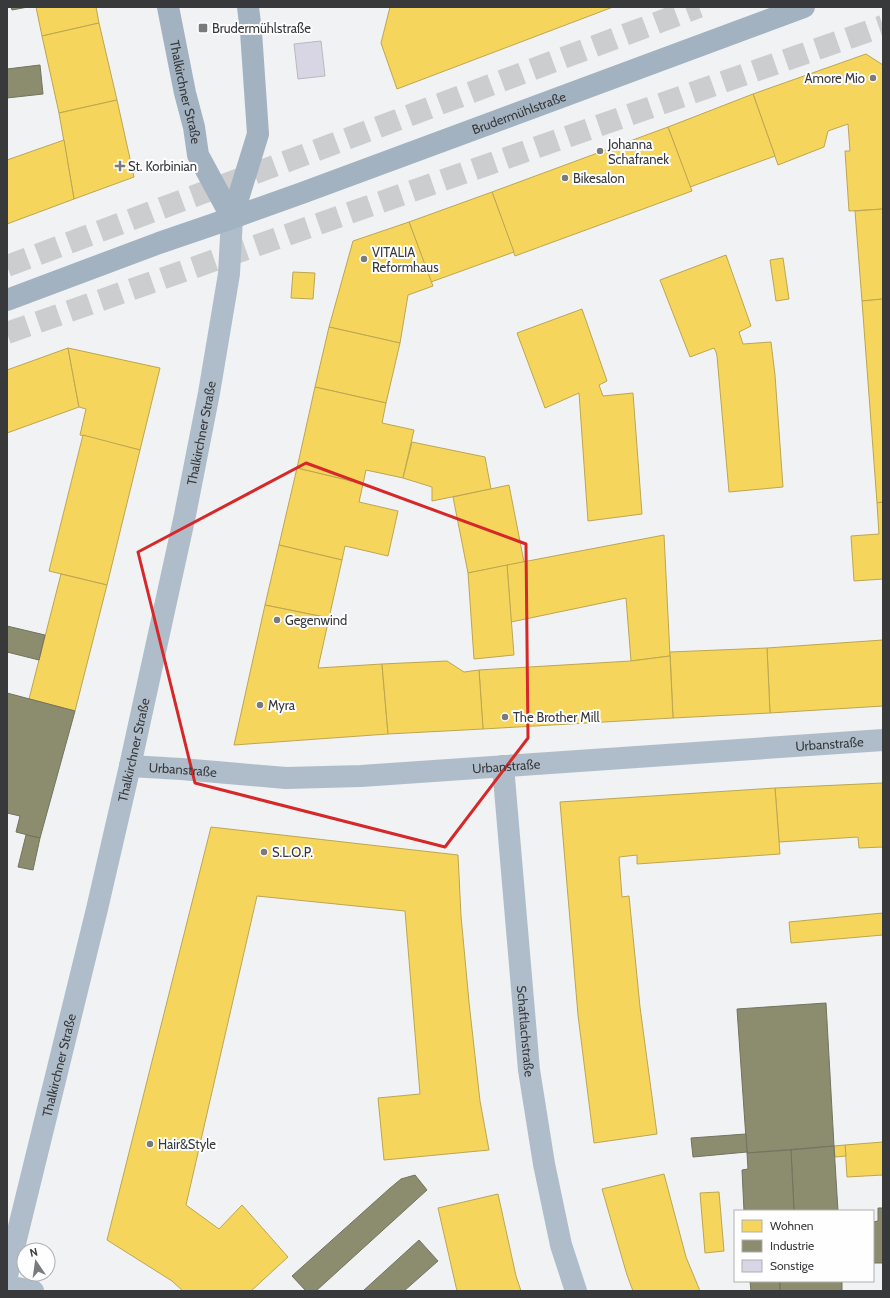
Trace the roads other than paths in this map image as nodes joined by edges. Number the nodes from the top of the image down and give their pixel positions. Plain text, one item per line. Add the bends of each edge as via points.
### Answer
1 (168, 7) edge
2 (248, 7) edge
3 (804, 7) edge
4 (232, 218) junction
5 (7, 300) edge
6 (883, 740) edge
7 (130, 766) junction
8 (503, 766) junction
9 (7, 1276) edge
10 (7, 1286) edge
11 (32, 1291) edge
12 (576, 1291) edge

1 - 4 main road, Thalkirchner Straße via 198,155
2 - 4 main road, Thalkirchner Straße via 252,32 258,134
3 - 4 main road, Brudermühlstraße
4 - 5 main road, Brudermühlstraße
4 - 7 street, Thalkirchner Straße via 229,274 209,393
6 - 8 street, Urbanstraße
7 - 8 street, Urbanstraße via 286,778 361,776
7 - 9 street, Thalkirchner Straße
8 - 12 street, Schaftlachstraße via 529,1070 544,1164 561,1245
10 - 11 street

